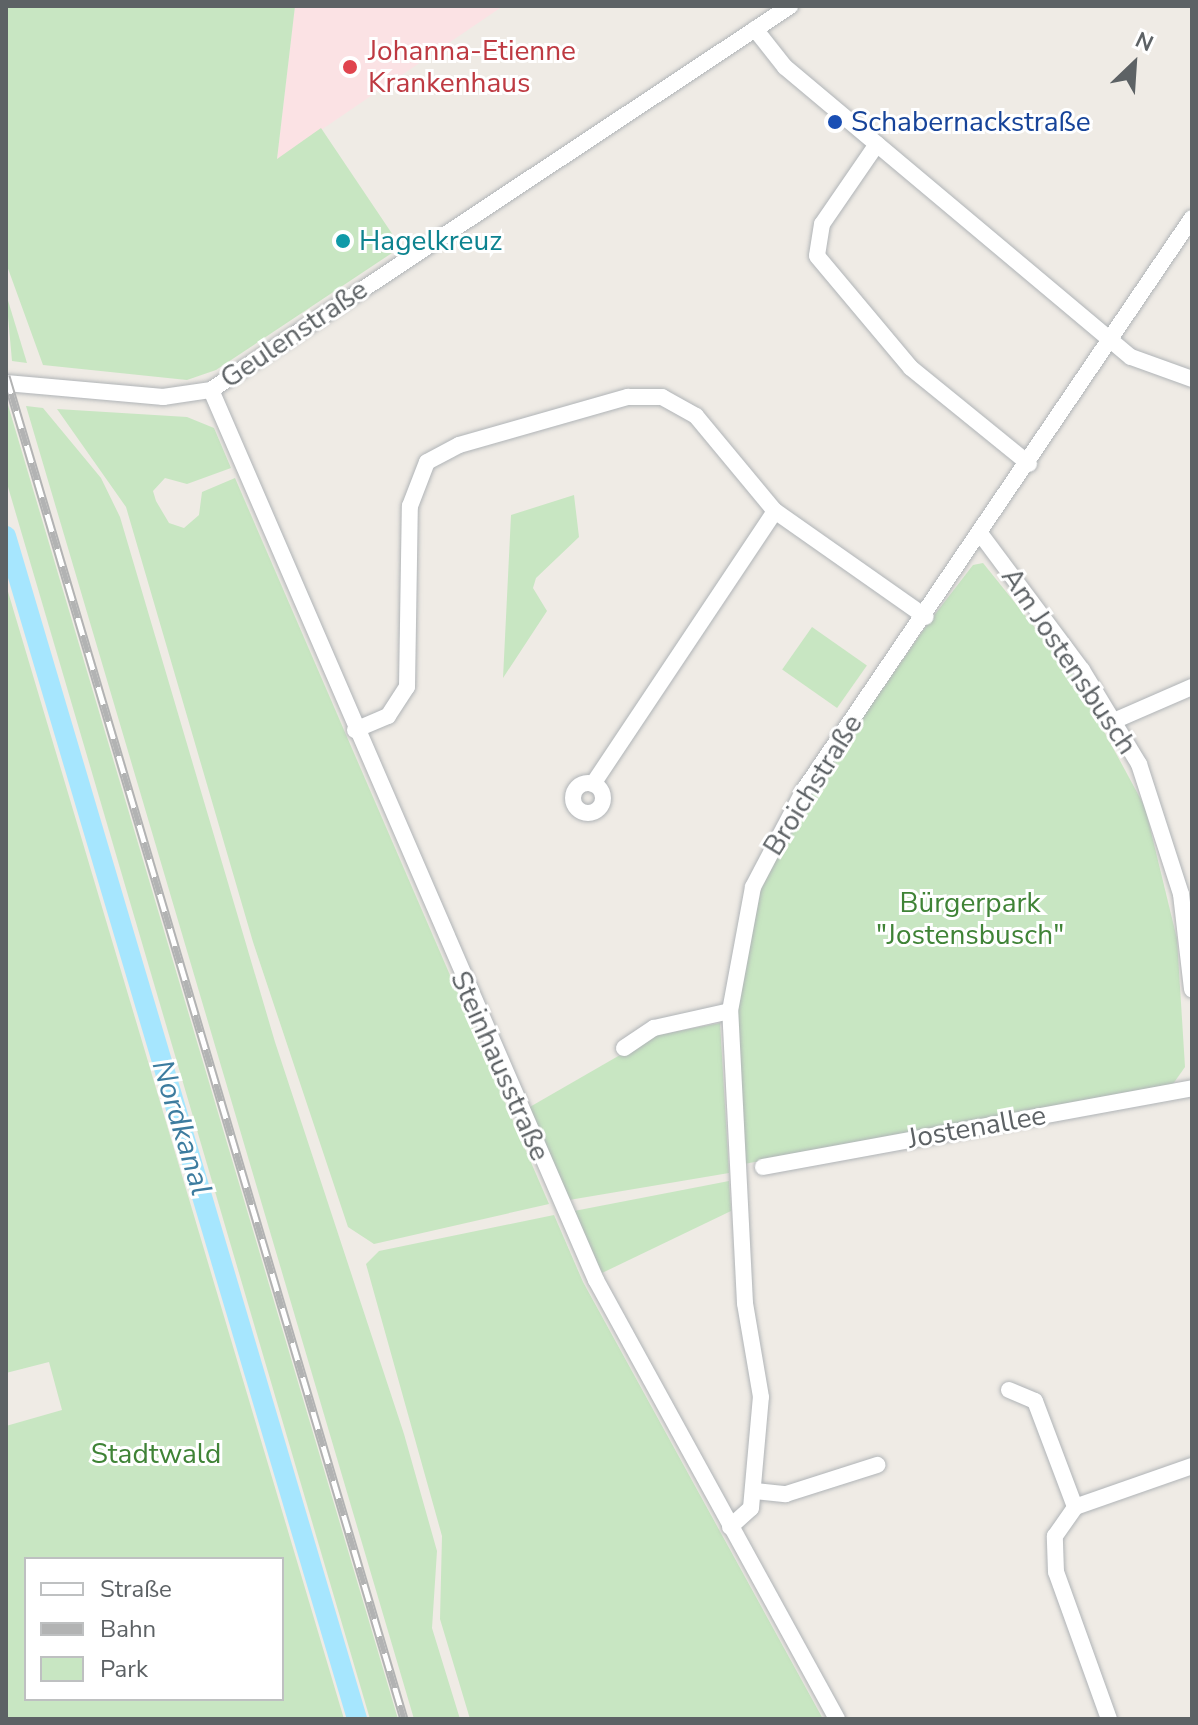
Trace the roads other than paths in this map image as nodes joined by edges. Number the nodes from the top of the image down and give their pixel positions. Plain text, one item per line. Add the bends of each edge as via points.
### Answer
1 (790, 6) edge
2 (755, 29) junction
3 (877, 144) junction
4 (1192, 218) edge
5 (1110, 340) junction
6 (1192, 379) edge
7 (6, 383) edge
8 (211, 390) junction
9 (1029, 464) junction
10 (775, 511) junction
11 (982, 536) junction
12 (926, 617) junction
13 (1192, 687) edge
14 (1116, 720) junction
15 (355, 730) junction
16 (593, 784) dead end
17 (1189, 928) edge
18 (1192, 989) edge
19 (730, 1011) junction
20 (624, 1048) dead end
21 (1192, 1088) edge
22 (763, 1167) dead end
23 (1009, 1390) dead end
24 (877, 1465) dead end
25 (1192, 1466) edge
26 (755, 1491) junction
27 (1075, 1507) junction
28 (730, 1527) junction
29 (837, 1719) edge
30 (1109, 1719) edge

1 - 2 street, Geulenstraße
2 - 3 street via 785,67
2 - 8 street, Geulenstraße
3 - 5 street
3 - 9 street via 822,224 817,256 911,368
4 - 5 street, Broichstraße
5 - 6 street via 1154,369
5 - 9 street, Broichstraße
7 - 8 street, Geulenstraße via 163,397
8 - 15 street, Steinhausstraße
9 - 11 street, Broichstraße
10 - 12 street
10 - 15 street via 696,416 662,397 628,397 442,452 417,476 410,506 407,687 388,716
10 - 16 street
11 - 12 street, Broichstraße
11 - 14 street, Am Jostensbusch
12 - 19 street, Broichstraße via 773,841 740,934
13 - 14 street
14 - 17 street, Am Jostensbusch via 1154,802
15 - 28 street, Steinhausstraße via 596,1280
17 - 18 street, Am Jostensbusch
19 - 20 street via 654,1028
19 - 26 street, Broichstraße via 745,1303 761,1397
21 - 22 street, Jostenallee
23 - 27 street via 1035,1401
24 - 26 street via 786,1494
25 - 27 street
26 - 28 street, Broichstraße via 751,1508
27 - 30 street via 1055,1536 1056,1572
28 - 29 street, Steinhausstraße

